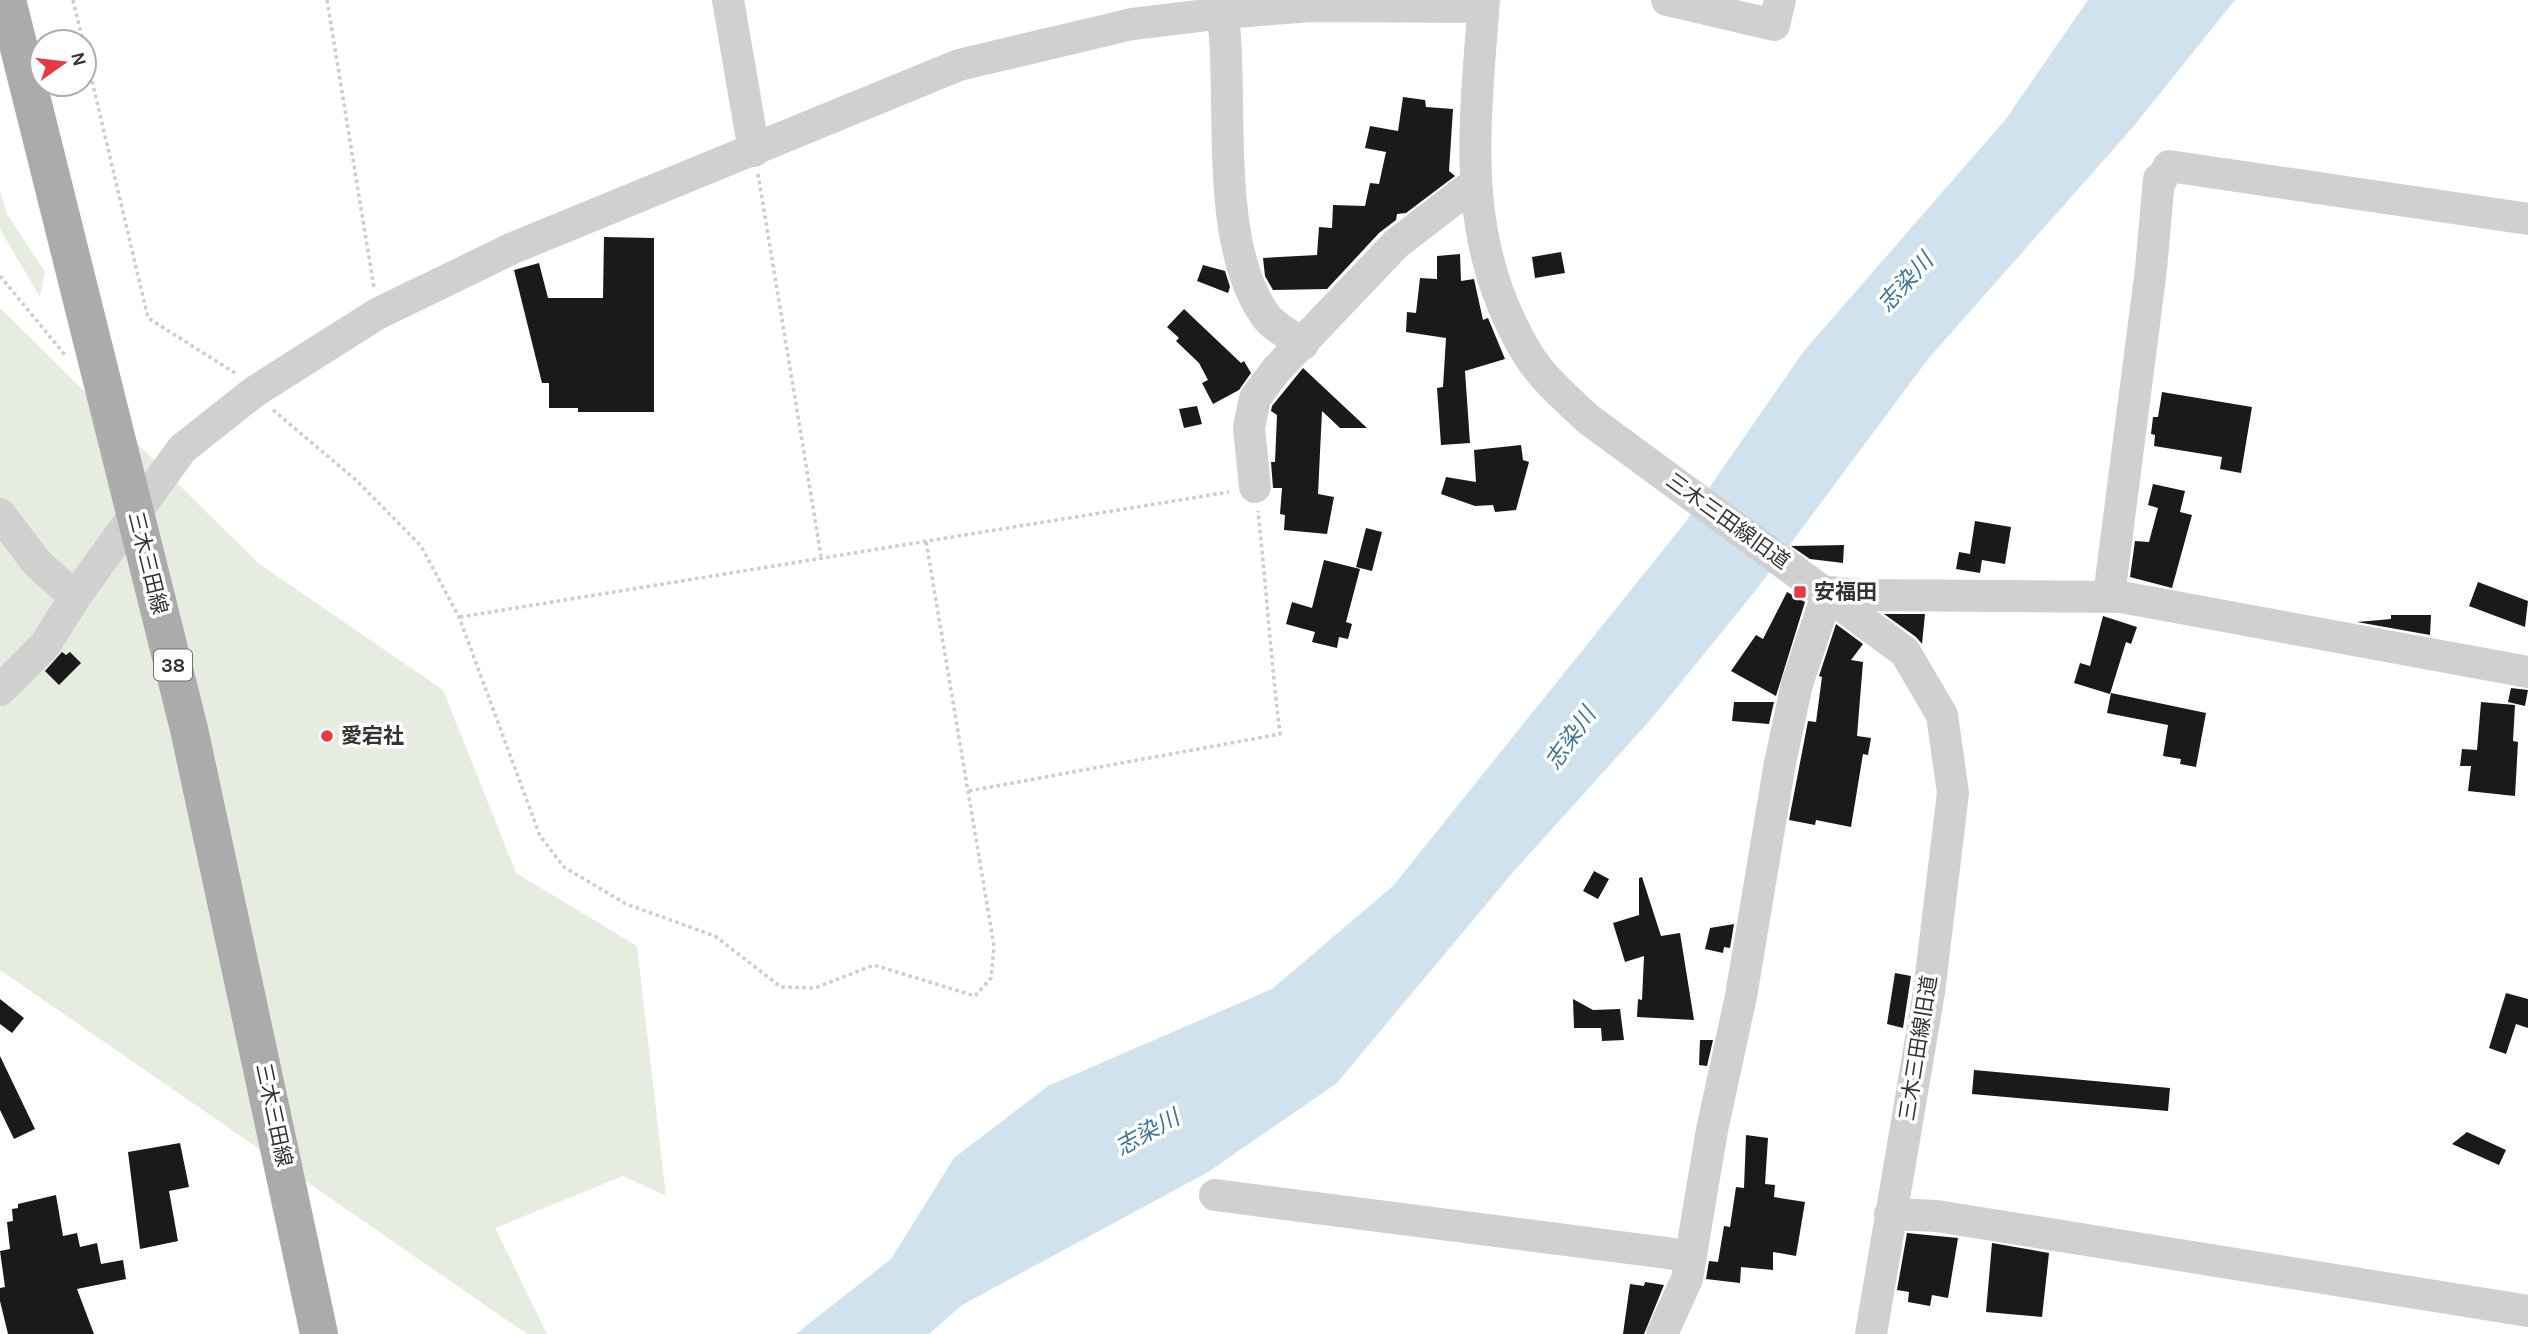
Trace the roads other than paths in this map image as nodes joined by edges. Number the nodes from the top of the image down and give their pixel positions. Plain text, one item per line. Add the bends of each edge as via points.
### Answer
1 (7, 0) edge
2 (728, 0) edge
3 (1667, 0) edge
4 (1780, 0) edge
5 (1483, 3) edge
6 (1222, 6) edge
7 (754, 152) junction
8 (1474, 184) junction
9 (2528, 219) edge
10 (1303, 344) junction
11 (1255, 487) road end
12 (136, 512) junction
13 (0, 514) edge
14 (1828, 592) junction
15 (2109, 596) junction
16 (75, 597) junction
17 (2528, 672) edge
18 (0, 690) edge
19 (1215, 1195) dead end
20 (1890, 1214) junction
21 (1690, 1256) junction
22 (2528, 1311) edge
23 (319, 1334) edge
24 (1662, 1334) edge
25 (1871, 1334) edge

1 - 12 main road, 三木三田線 / 38
2 - 7 street
3 - 4 street via 1774,25
5 - 6 street
5 - 8 street, 三木三田線旧道
6 - 7 street via 959,65
6 - 10 street via 1233,208 1244,275 1266,317
7 - 12 street via 513,248 377,314 254,392 183,449
8 - 10 street via 1396,244
8 - 14 street, 三木三田線旧道 via 1490,268 1527,353 1557,389 1588,419
9 - 15 street via 2169,166 2158,179 2151,269
10 - 11 street via 1255,398 1249,428
12 - 16 street
12 - 23 main road, 三木三田線 / 38 via 190,729
13 - 16 street via 37,563
14 - 15 street via 1861,596
14 - 20 street, 三木三田線旧道 via 1905,652 1942,715 1954,793 1928,992
14 - 21 street via 1797,684 1780,763
15 - 17 street
16 - 18 street via 45,645
19 - 21 street
20 - 22 street via 1937,1216
20 - 25 street, 三木三田線旧道
21 - 24 street via 1687,1279

